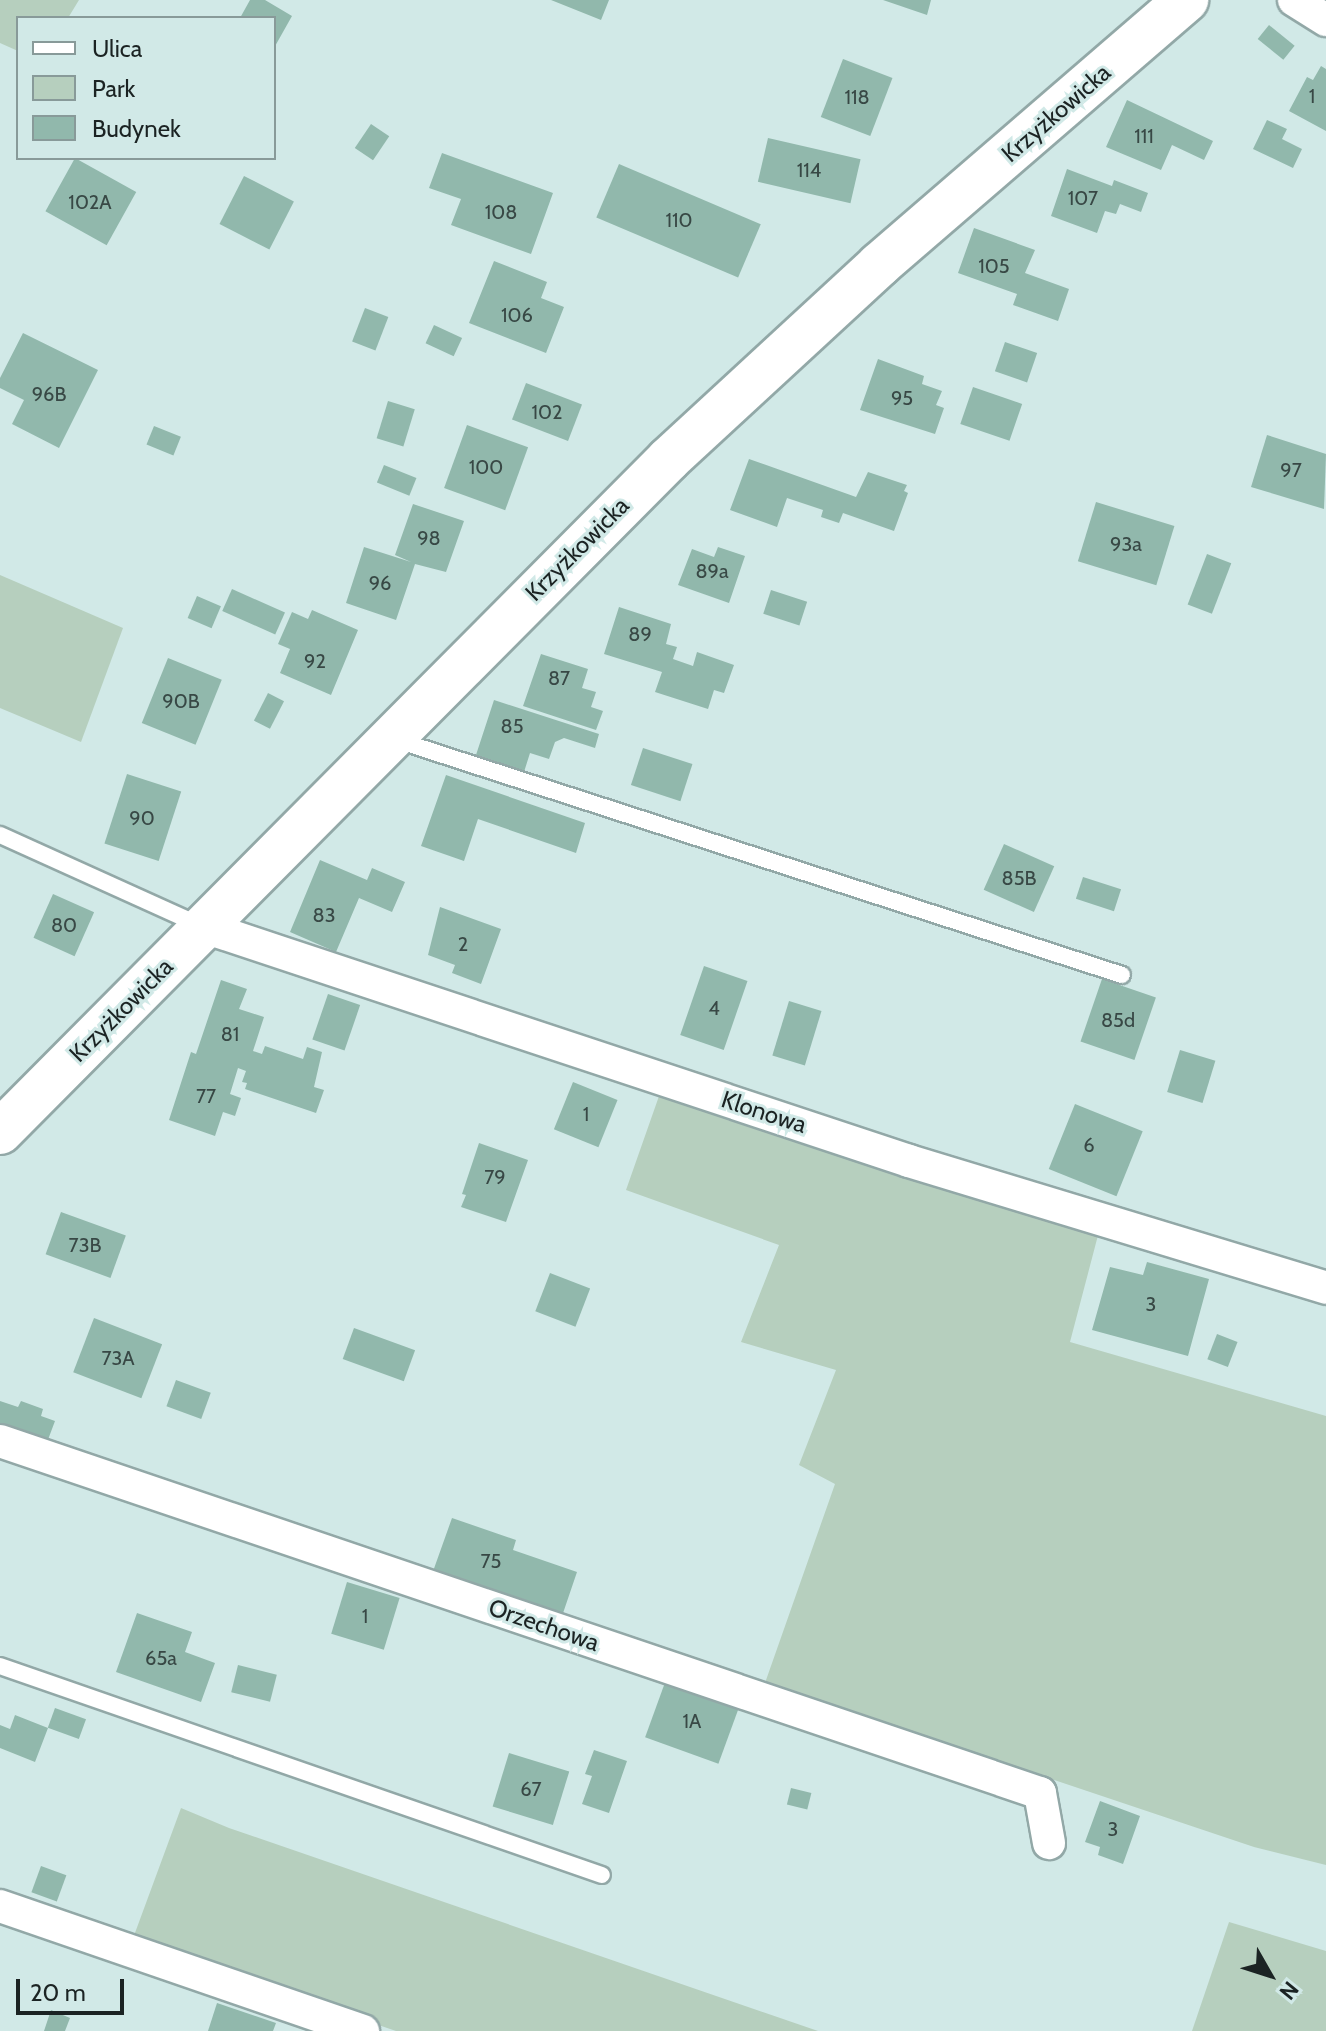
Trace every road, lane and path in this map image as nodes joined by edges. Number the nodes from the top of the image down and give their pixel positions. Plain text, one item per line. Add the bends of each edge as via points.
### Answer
1 (1186, 0) edge
2 (1294, 0) edge
3 (1326, 20) edge
4 (390, 738) junction
5 (0, 835) edge
6 (204, 927) junction
7 (1122, 975) dead end
8 (0, 1132) edge
9 (1326, 1288) edge
10 (0, 1441) edge
11 (0, 1666) edge
12 (1049, 1843) dead end
13 (602, 1875) dead end
14 (0, 1906) edge
15 (363, 2031) edge

1 - 4 street, Krzyżkowicka via 879,265 669,459
2 - 3 street
4 - 6 street, Krzyżkowicka
4 - 7 lane
5 - 6 lane
6 - 8 street, Krzyżkowicka
6 - 9 street, Klonowa via 909,1161
10 - 12 street, Orzechowa via 1040,1793
11 - 13 lane
14 - 15 street

